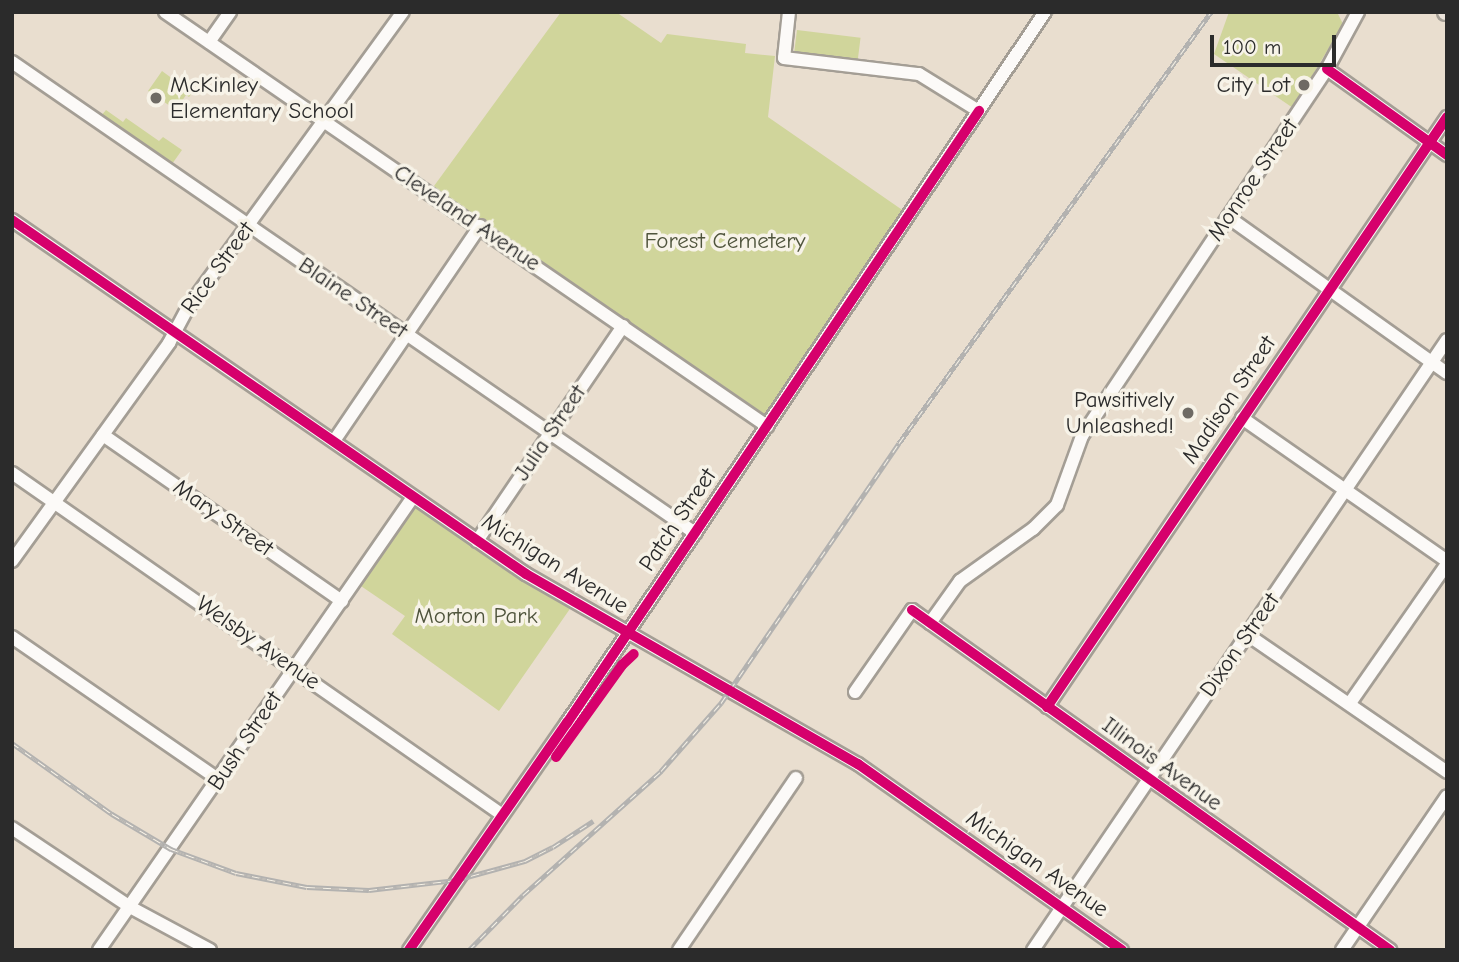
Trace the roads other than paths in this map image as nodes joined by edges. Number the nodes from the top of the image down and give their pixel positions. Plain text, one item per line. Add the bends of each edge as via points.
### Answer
1 (165, 12) edge
2 (230, 12) edge
3 (403, 12) edge
4 (789, 12) edge
5 (1045, 12) edge
6 (1358, 12) edge
7 (209, 42) junction
8 (12, 62) edge
9 (1327, 69) junction
10 (979, 111) junction
11 (1447, 117) edge
12 (324, 121) junction
13 (1429, 142) junction
14 (1447, 155) edge
15 (1228, 217) junction
16 (12, 220) edge
17 (248, 226) junction
18 (480, 226) junction
19 (1330, 289) junction
20 (622, 326) junction
21 (174, 332) junction
22 (406, 335) junction
23 (1447, 340) edge
24 (1432, 362) junction
25 (1447, 373) edge
26 (1242, 418) junction
27 (767, 426) junction
28 (550, 433) junction
29 (103, 435) junction
30 (334, 441) junction
31 (12, 473) edge
32 (1344, 491) junction
33 (413, 497) junction
34 (55, 502) junction
35 (695, 533) junction
36 (477, 541) junction
37 (12, 561) edge
38 (1447, 563) edge
39 (342, 601) junction
40 (930, 623) junction
41 (627, 634) junction
42 (1248, 635) junction
43 (12, 637) edge
44 (295, 668) junction
45 (855, 692) dead end
46 (1350, 702) junction
47 (1047, 707) junction
48 (1447, 772) edge
49 (796, 778) dead end
50 (1147, 779) junction
51 (219, 780) junction
52 (1447, 796) edge
53 (501, 814) junction
54 (12, 828) edge
55 (1062, 906) junction
56 (130, 907) junction
57 (1358, 927) junction
58 (683, 948) edge
59 (99, 950) edge
60 (210, 950) edge
61 (408, 950) edge
62 (1032, 950) edge
63 (1122, 950) edge
64 (1342, 950) edge
65 (1390, 950) edge

1 - 7 street, Cleveland Avenue
2 - 7 street
3 - 12 street, Rice Street
4 - 10 street via 784,58 919,74
5 - 10 street, Patch Street
6 - 9 street, Monroe Street
7 - 12 street, Cleveland Avenue
8 - 17 street, Blaine Street
9 - 13 street
9 - 15 street, Monroe Street
10 - 27 street, Patch Street
11 - 13 street, Madison Street
12 - 17 street, Rice Street
12 - 18 street, Cleveland Avenue
13 - 14 street
13 - 19 street, Madison Street
15 - 19 street
15 - 40 street, Monroe Street via 1082,436 1057,505 1033,530 960,581
16 - 21 street, Michigan Avenue
17 - 21 street, Rice Street
17 - 22 street, Blaine Street
18 - 20 street, Cleveland Avenue
18 - 22 street
19 - 24 street
19 - 26 street, Madison Street
20 - 27 street, Cleveland Avenue
20 - 28 street, Julia Street
21 - 29 street, Rice Street
21 - 30 street, Michigan Avenue
22 - 28 street, Blaine Street
22 - 30 street
23 - 24 street, Dixon Street
24 - 25 street
24 - 32 street, Dixon Street
26 - 32 street
26 - 47 street, Madison Street
27 - 35 street, Patch Street
28 - 35 street, Blaine Street
28 - 36 street, Julia Street
29 - 34 street, Rice Street
29 - 39 street, Mary Street
30 - 33 street, Michigan Avenue
31 - 34 street, Welsby Avenue
32 - 38 street
32 - 42 street, Dixon Street
33 - 36 street, Michigan Avenue
33 - 39 street, Bush Street
34 - 37 street, Rice Street
34 - 44 street, Welsby Avenue
35 - 41 street, Patch Street
36 - 41 street, Michigan Avenue
38 - 46 street
39 - 44 street, Bush Street
40 - 45 street, Illinois Avenue via 912,610
40 - 47 street, Illinois Avenue
41 - 53 street, Patch Street
41 - 55 street, Michigan Avenue via 858,764
42 - 46 street
42 - 50 street, Dixon Street
43 - 51 street
44 - 51 street, Bush Street
44 - 53 street, Welsby Avenue
46 - 48 street
47 - 50 street, Illinois Avenue
49 - 58 street
50 - 55 street, Dixon Street
50 - 57 street, Illinois Avenue
51 - 56 street, Bush Street
52 - 57 street
53 - 61 street, Patch Street
54 - 56 street
55 - 62 street, Dixon Street
55 - 63 street, Michigan Avenue
56 - 59 street, Bush Street
56 - 60 street
57 - 64 street
57 - 65 street, Illinois Avenue

